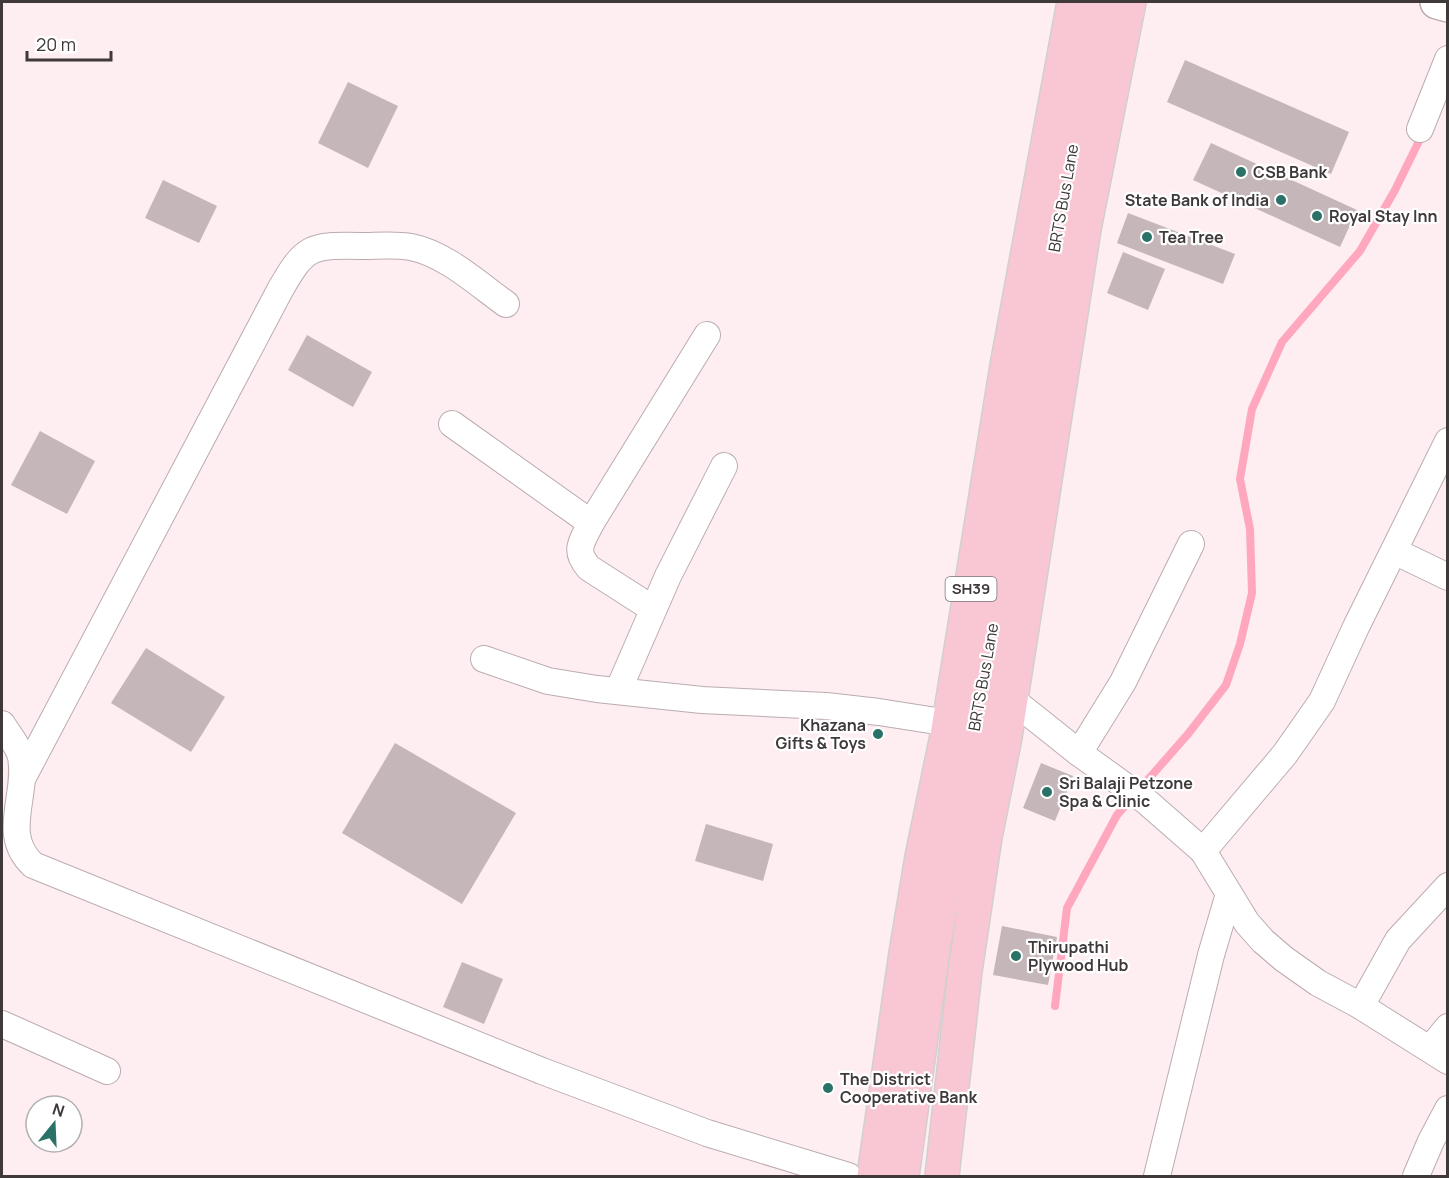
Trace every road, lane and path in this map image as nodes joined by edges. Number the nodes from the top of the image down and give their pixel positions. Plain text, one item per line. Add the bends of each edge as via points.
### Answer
1 (1074, 2) edge
2 (1098, 2) edge
3 (1129, 2) edge
4 (1437, 2) edge
5 (1448, 5) edge
6 (1448, 59) edge
7 (1420, 129) dead end
8 (506, 304) dead end
9 (706, 334) dead end
10 (452, 424) dead end
11 (1448, 441) edge
12 (724, 466) dead end
13 (591, 523) junction
14 (1191, 544) dead end
15 (1394, 551) junction
16 (1448, 577) edge
17 (653, 609) junction
18 (484, 659) dead end
19 (618, 691) junction
20 (1010, 698) junction
21 (949, 723) junction
22 (2, 724) edge
23 (1079, 753) junction
24 (20, 782) junction
25 (6, 837) edge
26 (1203, 851) junction
27 (1448, 886) edge
28 (1229, 894) junction
29 (1361, 1006) junction
30 (2, 1024) edge
31 (1448, 1027) edge
32 (1439, 1055) edge
33 (107, 1071) dead end
34 (1448, 1109) edge
35 (848, 1176) edge
36 (874, 1176) edge
37 (902, 1176) edge
38 (942, 1176) edge
39 (1157, 1176) edge
40 (1416, 1176) edge

1 - 21 main road, SH39 via 1007,366
2 - 37 main road, BRTS Bus Lane via 988,654 934,943
3 - 20 main road via 1084,230
4 - 5 street
6 - 7 street
8 - 24 street via 448,263 411,247 321,247 304,253 280,290
9 - 13 street
10 - 13 street
11 - 15 street
12 - 17 street
13 - 17 street via 579,551 581,559
14 - 23 street via 1122,682
15 - 16 street
15 - 26 street via 1322,701 1285,754
17 - 19 street
18 - 19 street via 548,681
19 - 21 street via 826,706
20 - 23 street
20 - 38 main road via 965,971
21 - 36 main road, SH39 via 906,953
22 - 24 street via 21,756
23 - 26 street via 1147,801
24 - 25 street
25 - 35 street via 23,858 47,872 575,1083 707,1133
26 - 28 street
27 - 29 street via 1398,940
28 - 29 street via 1247,923 1284,959
28 - 39 street
29 - 32 street
30 - 33 street
31 - 32 street
34 - 40 street

